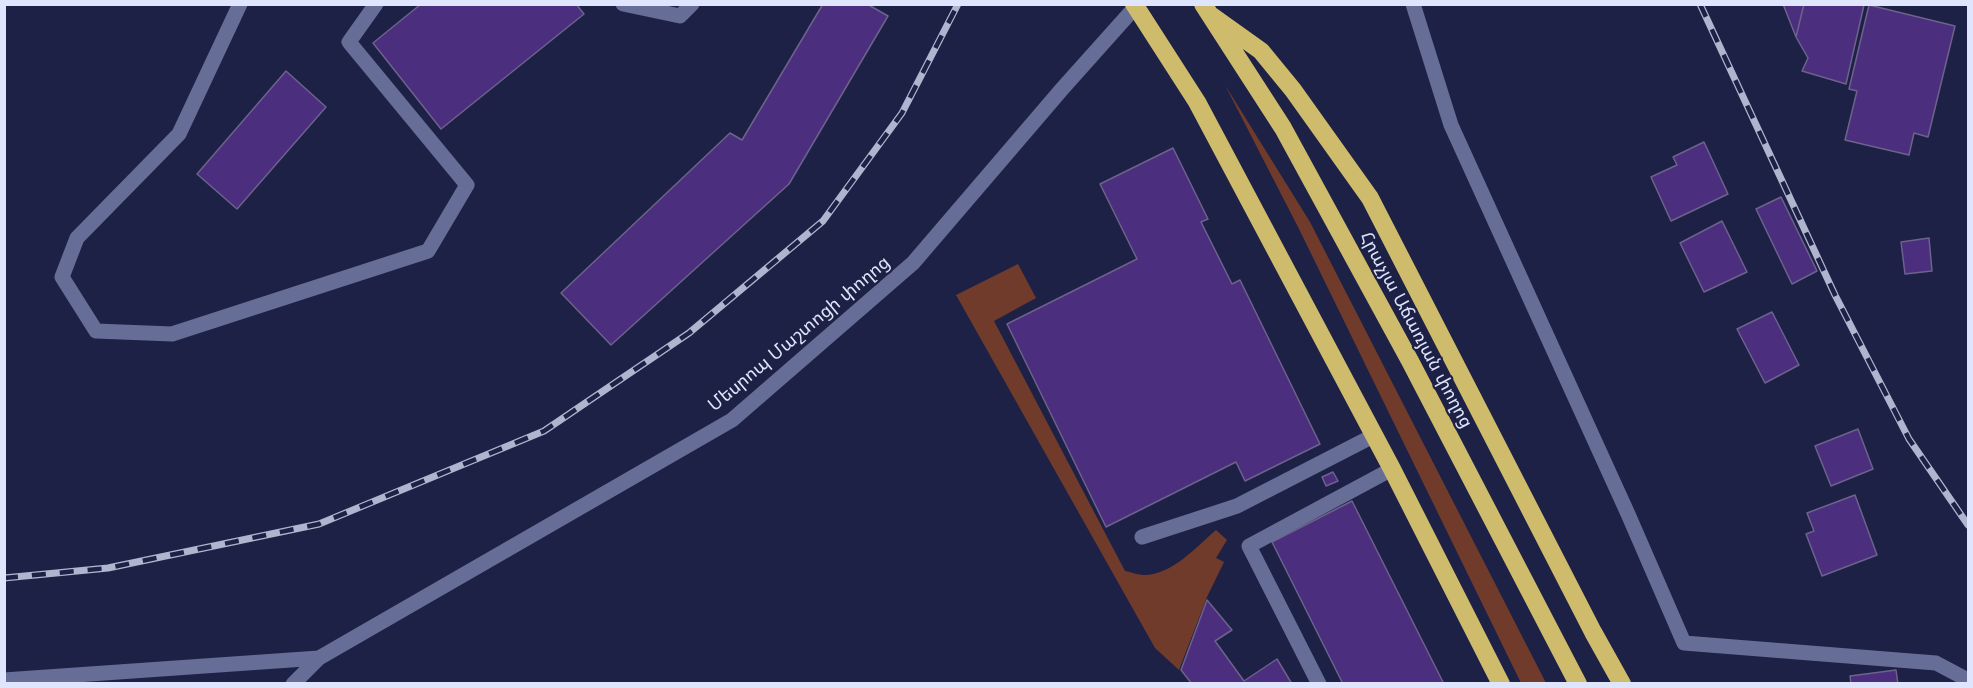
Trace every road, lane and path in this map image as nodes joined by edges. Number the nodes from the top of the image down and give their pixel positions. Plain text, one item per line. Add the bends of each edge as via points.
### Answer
1 (240, 4) edge
2 (376, 4) edge
3 (623, 4) edge
4 (692, 4) edge
5 (1413, 4) edge
6 (1136, 5) edge
7 (1208, 10) edge
8 (1375, 435) junction
9 (1392, 469) junction
10 (1142, 537) dead end
11 (319, 658) junction
12 (4, 680) edge
13 (1968, 680) edge
14 (293, 684) edge
15 (1319, 684) edge
16 (1501, 684) edge
17 (1578, 684) edge
18 (1622, 684) edge

1 - 2 street via 179,134 77,238 62,277 96,331 172,334 428,250 467,185 349,42
3 - 4 street via 680,16
5 - 13 street via 1451,126 1684,643 1936,663
6 - 8 highway via 1197,102
6 - 11 street, Մեսրոպ Մաշտոցի փողոց via 912,263 732,420
7 - 17 highway, Հրաչյա Աճառյան փողոց via 1283,128
7 - 18 highway via 1261,51 1370,198
8 - 9 highway
8 - 10 street via 1237,506
9 - 15 street via 1249,546
9 - 16 highway
11 - 12 street
11 - 14 street, Մեսրոպ Մաշտոցի փողոց

